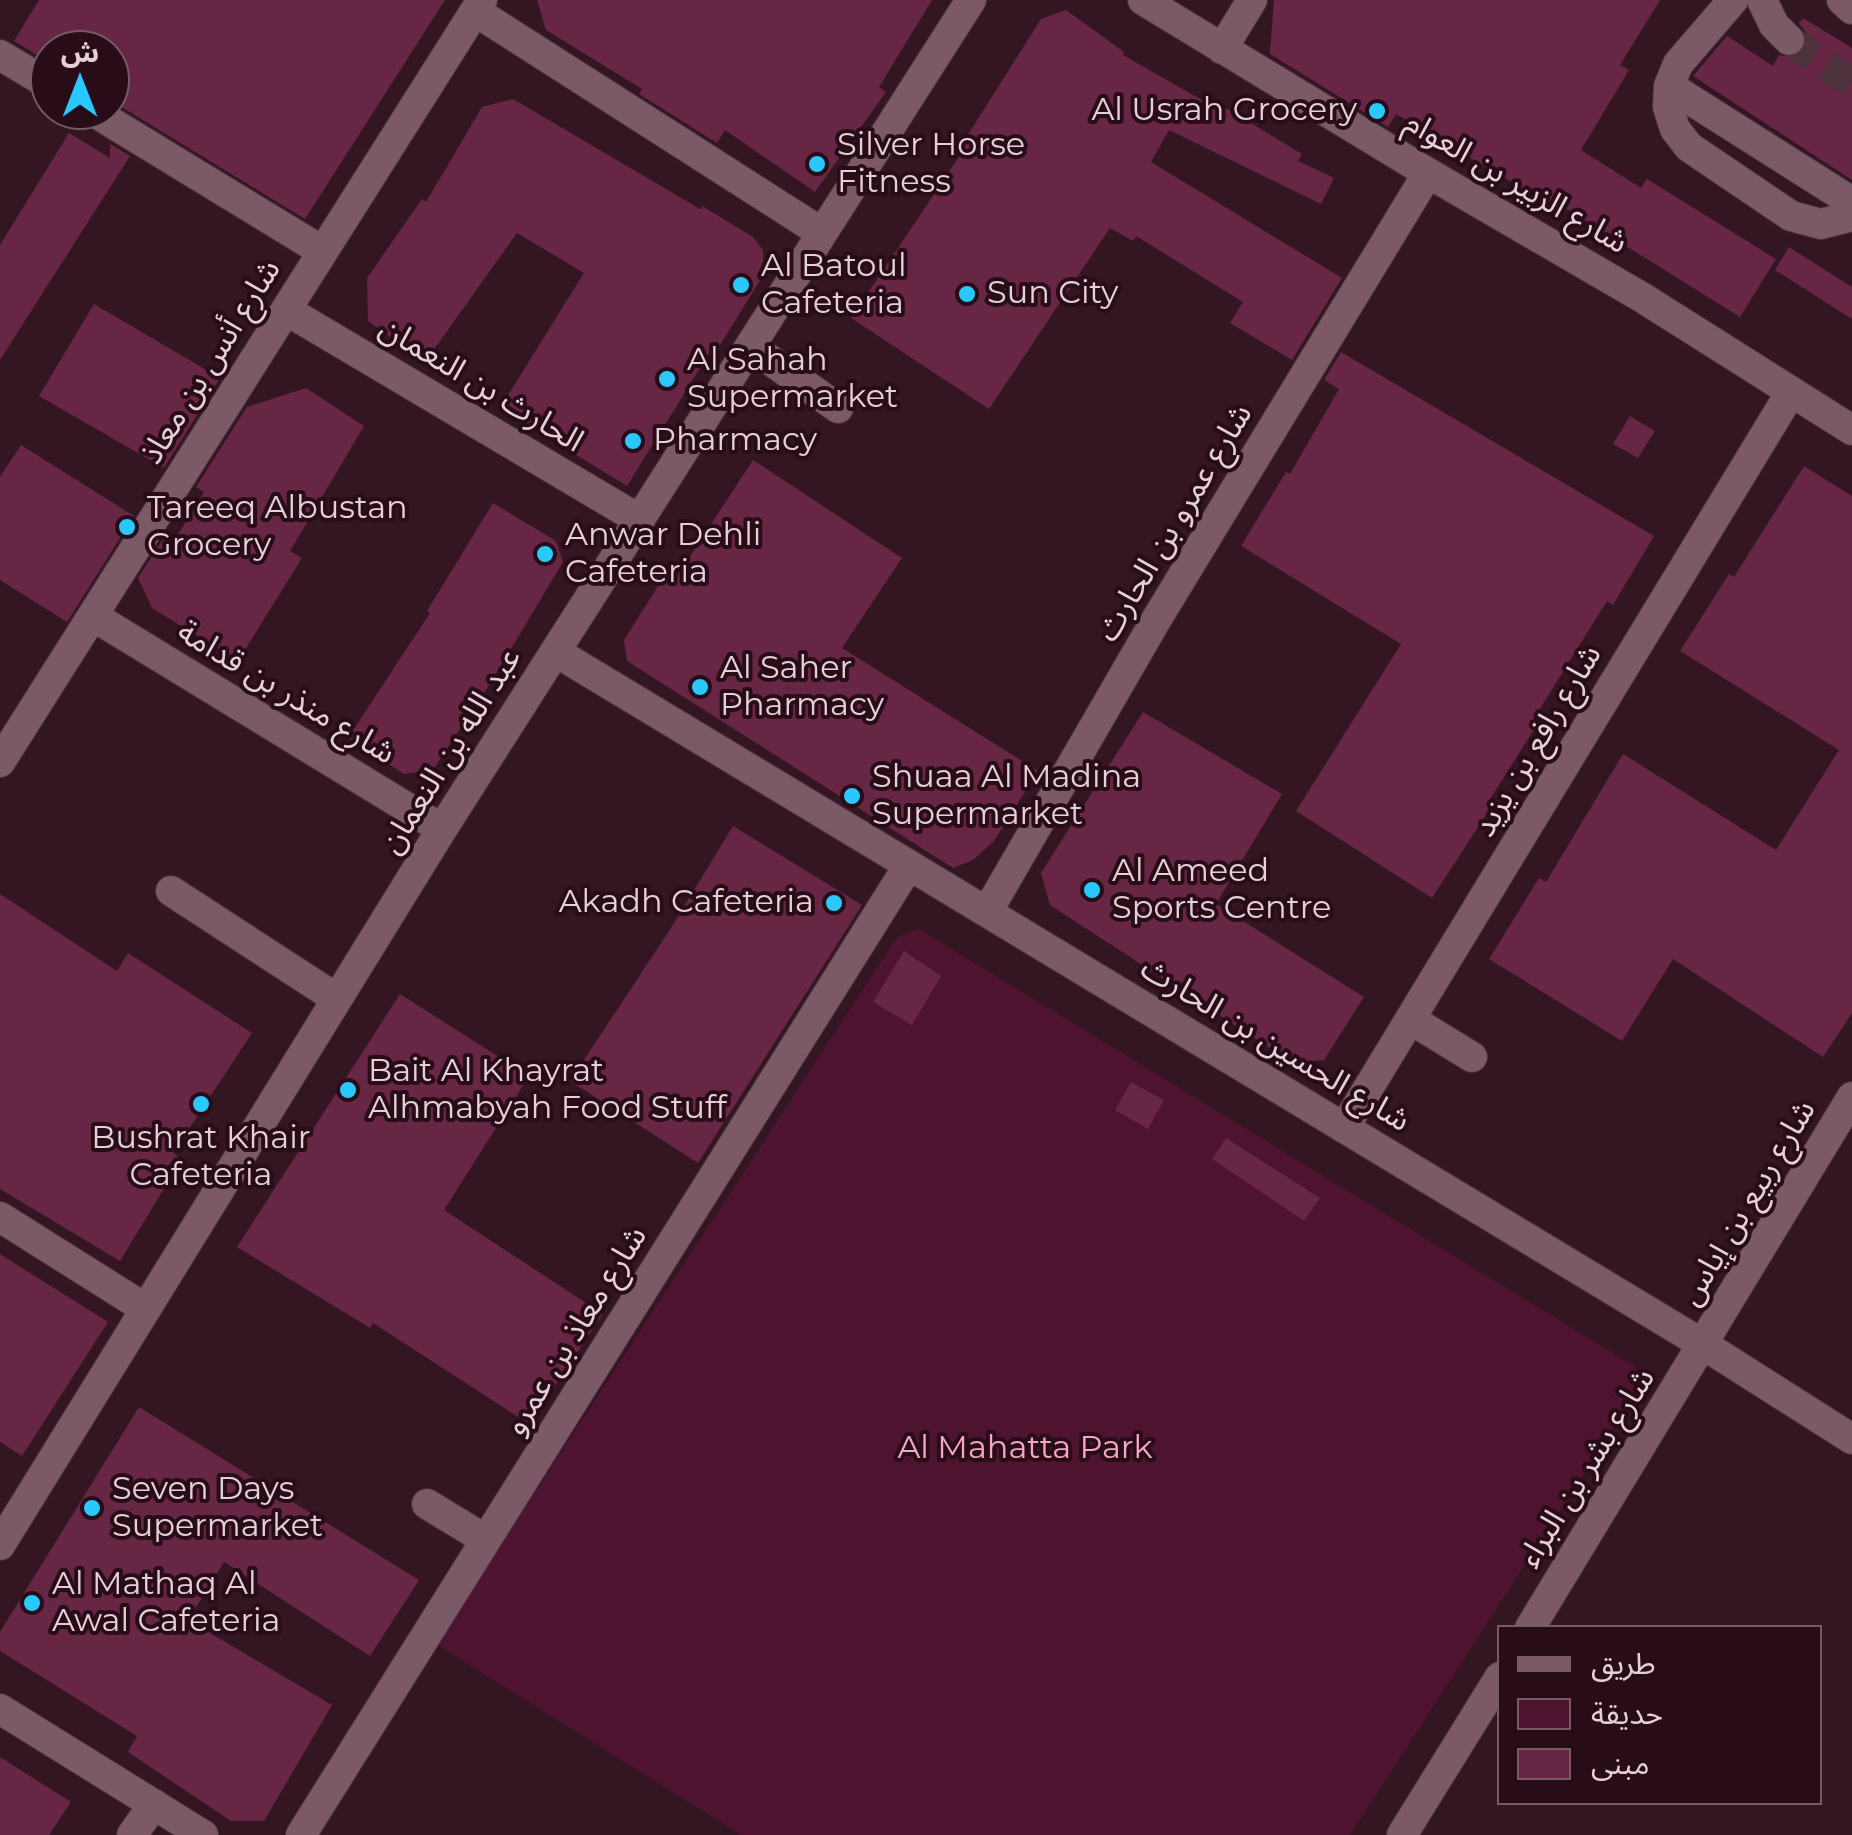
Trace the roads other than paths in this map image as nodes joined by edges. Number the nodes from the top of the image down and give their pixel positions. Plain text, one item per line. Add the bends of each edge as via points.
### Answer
1 (971, 0) edge
2 (1142, 0) edge
3 (1252, 0) edge
4 (1732, 0) edge
5 (1762, 0) edge
6 (1842, 0) edge
7 (478, 5) edge
8 (1852, 9) edge
9 (1789, 40) tunnel mouth
10 (1222, 49) junction
11 (0, 55) edge
12 (30, 73) edge
13 (1669, 86) junction
14 (124, 130) edge
15 (1428, 174) junction
16 (1852, 202) edge
17 (1852, 216) edge
18 (822, 233) junction
19 (322, 251) junction
20 (286, 310) junction
21 (750, 346) junction
22 (1791, 392) junction
23 (838, 408) dead end
24 (1852, 430) edge
25 (640, 520) junction
26 (93, 616) junction
27 (556, 652) junction
28 (10, 724) edge
29 (0, 762) edge
30 (442, 829) junction
31 (909, 865) junction
32 (171, 892) dead end
33 (987, 912) junction
34 (338, 999) junction
35 (1410, 1019) junction
36 (1472, 1057) dead end
37 (1852, 1097) edge
38 (1344, 1128) junction
39 (0, 1218) edge
40 (146, 1309) junction
41 (1704, 1345) junction
42 (1852, 1439) edge
43 (427, 1504) dead end
44 (486, 1540) junction
45 (0, 1545) edge
46 (1532, 1625) edge
47 (1497, 1682) edge
48 (0, 1708) edge
49 (154, 1804) junction
50 (132, 1835) edge
51 (203, 1835) edge
52 (301, 1835) edge
53 (1402, 1835) edge

1 - 18 street, عبد الله بن النعمان
2 - 10 street, شارع الزبير بن العوام
3 - 10 street
4 - 13 street via 1686,54
5 - 9 street
6 - 8 street
7 - 18 street
7 - 19 street, شارع أنس بن معاذ
10 - 15 street, شارع الزبير بن العوام
11 - 12 street
13 - 16 street
13 - 17 street via 1675,129 1689,147 1791,216 1821,224
14 - 19 street
15 - 22 street, شارع الزبير بن العوام
15 - 33 street, شارع عمرو بن الحارث
18 - 21 street, عبد الله بن النعمان
19 - 20 street, شارع أنس بن معاذ
20 - 25 street, الحارث بن النعمان
20 - 26 street, شارع أنس بن معاذ
21 - 23 street
21 - 25 street, عبد الله بن النعمان
22 - 24 street, شارع الزبير بن العوام
22 - 35 street, شارع رافع بن يزيد
25 - 27 street, عبد الله بن النعمان
26 - 28 street, شارع أنس بن معاذ
26 - 30 street, شارع منذر بن قدامة
27 - 30 street, عبد الله بن النعمان
27 - 31 street, شارع الحسين بن الحارث
28 - 29 street, شارع أنس بن معاذ
30 - 34 street, عبد الله بن النعمان
31 - 33 street, شارع الحسين بن الحارث
31 - 44 street, شارع معاذ بن عمرو
32 - 34 street
33 - 38 street, شارع الحسين بن الحارث
34 - 40 street, عبد الله بن النعمان
35 - 36 street
35 - 38 street, شارع رافع بن يزيد
37 - 41 street, شارع ربيع بن إياس
38 - 41 street, شارع الحسين بن الحارث
39 - 40 street
40 - 45 street, عبد الله بن النعمان
41 - 42 street, شارع الحسين بن الحارث
41 - 46 street, شارع بشر بن البراء
43 - 44 street
44 - 52 street, شارع معاذ بن عمرو
47 - 53 street
48 - 49 street
49 - 50 street
49 - 51 street

